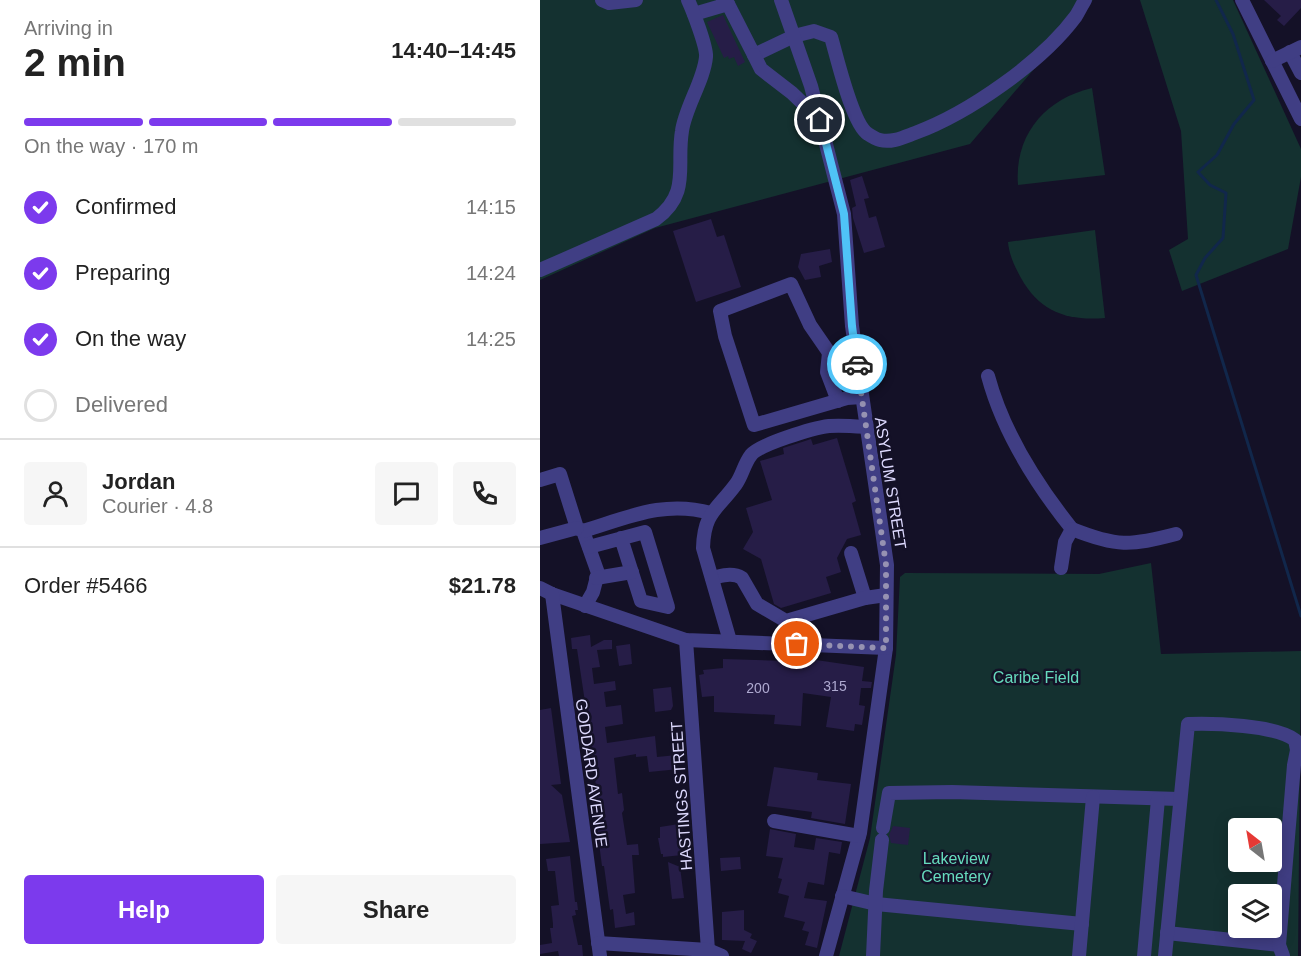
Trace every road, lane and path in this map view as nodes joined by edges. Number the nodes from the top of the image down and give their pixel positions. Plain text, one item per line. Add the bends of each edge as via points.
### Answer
1 (602, 0) edge
2 (636, 0) edge
3 (688, 0) edge
4 (781, 0) edge
5 (1084, 0) edge
6 (1242, 0) edge
7 (725, 2) edge
8 (694, 14) junction
9 (794, 36) junction
10 (1296, 49) edge
11 (754, 55) junction
12 (1272, 61) junction
13 (1301, 73) edge
14 (1301, 119) edge
15 (820, 120) junction
16 (540, 270) edge
17 (829, 352) junction
18 (988, 376) dead end
19 (860, 382) junction
20 (862, 397) junction
21 (838, 401) junction
22 (866, 427) junction
23 (540, 480) edge
24 (711, 513) junction
25 (1072, 529) junction
26 (580, 530) junction
27 (1176, 534) dead end
28 (540, 538) edge
29 (621, 538) junction
30 (589, 547) junction
31 (851, 553) dead end
32 (1061, 568) dead end
33 (632, 572) junction
34 (596, 578) junction
35 (712, 578) junction
36 (546, 591) edge
37 (886, 595) junction
38 (865, 598) junction
39 (585, 606) junction
40 (686, 640) junction
41 (730, 641) junction
42 (886, 648) junction
43 (1093, 797) junction
44 (1158, 799) junction
45 (1179, 800) junction
46 (774, 821) dead end
47 (859, 837) junction
48 (843, 896) junction
49 (876, 904) junction
50 (1082, 924) junction
51 (1167, 933) junction
52 (599, 949) edge
53 (708, 950) junction
54 (1281, 950) edge
55 (722, 956) edge
56 (826, 956) edge
57 (873, 956) edge
58 (1079, 956) edge
59 (1144, 956) edge
60 (1165, 956) edge

1 - 2 street
3 - 8 street
4 - 9 street, ASYLUM STREET
5 - 9 street via 1055,39 1004,83 955,116 896,140 880,140 865,132 855,115 831,37 814,31
6 - 12 street
7 - 8 street
7 - 11 street
8 - 16 street via 706,56 682,130 682,170 668,210 656,219
9 - 11 street
9 - 15 street, ASYLUM STREET
10 - 12 street
10 - 13 street
11 - 15 street via 761,69
12 - 14 street
15 - 19 street, ASYLUM STREET via 844,214
17 - 19 street via 847,376
17 - 21 street via 827,372
17 - 21 street via 810,325 791,284 720,311 724,336 754,425
18 - 25 street via 1004,425
19 - 20 street, ASYLUM STREET
20 - 21 street
20 - 22 street, ASYLUM STREET
22 - 24 street via 827,426 755,452 737,483
22 - 37 street, ASYLUM STREET via 886,565
23 - 26 street via 560,474
24 - 26 street via 691,507 649,511
24 - 35 street via 703,548
25 - 27 street via 1121,544
25 - 32 street via 1065,542
26 - 28 street
26 - 30 street
29 - 30 street
29 - 33 street
29 - 33 street via 645,532 668,607 641,601
30 - 34 street via 598,573
31 - 38 street
33 - 34 street
34 - 39 street
35 - 38 street via 738,575 757,604 786,621
35 - 41 street
36 - 39 street
36 - 52 street, GODDARD AVENUE
37 - 38 street
37 - 42 street, ASYLUM STREET
39 - 40 street
40 - 41 street
40 - 53 street, HASTINGS STREET
41 - 42 street
42 - 47 street, ASYLUM STREET
43 - 44 street
43 - 49 street via 889,793
43 - 50 street
44 - 45 street
44 - 59 street
45 - 51 street
45 - 54 street via 1188,724 1216,723 1283,733 1295,740
46 - 47 street
47 - 48 street, ASYLUM STREET
48 - 49 street
48 - 56 street, ASYLUM STREET
49 - 50 street
49 - 57 street
50 - 58 street
51 - 54 street
51 - 60 street
52 - 53 street
53 - 55 street

